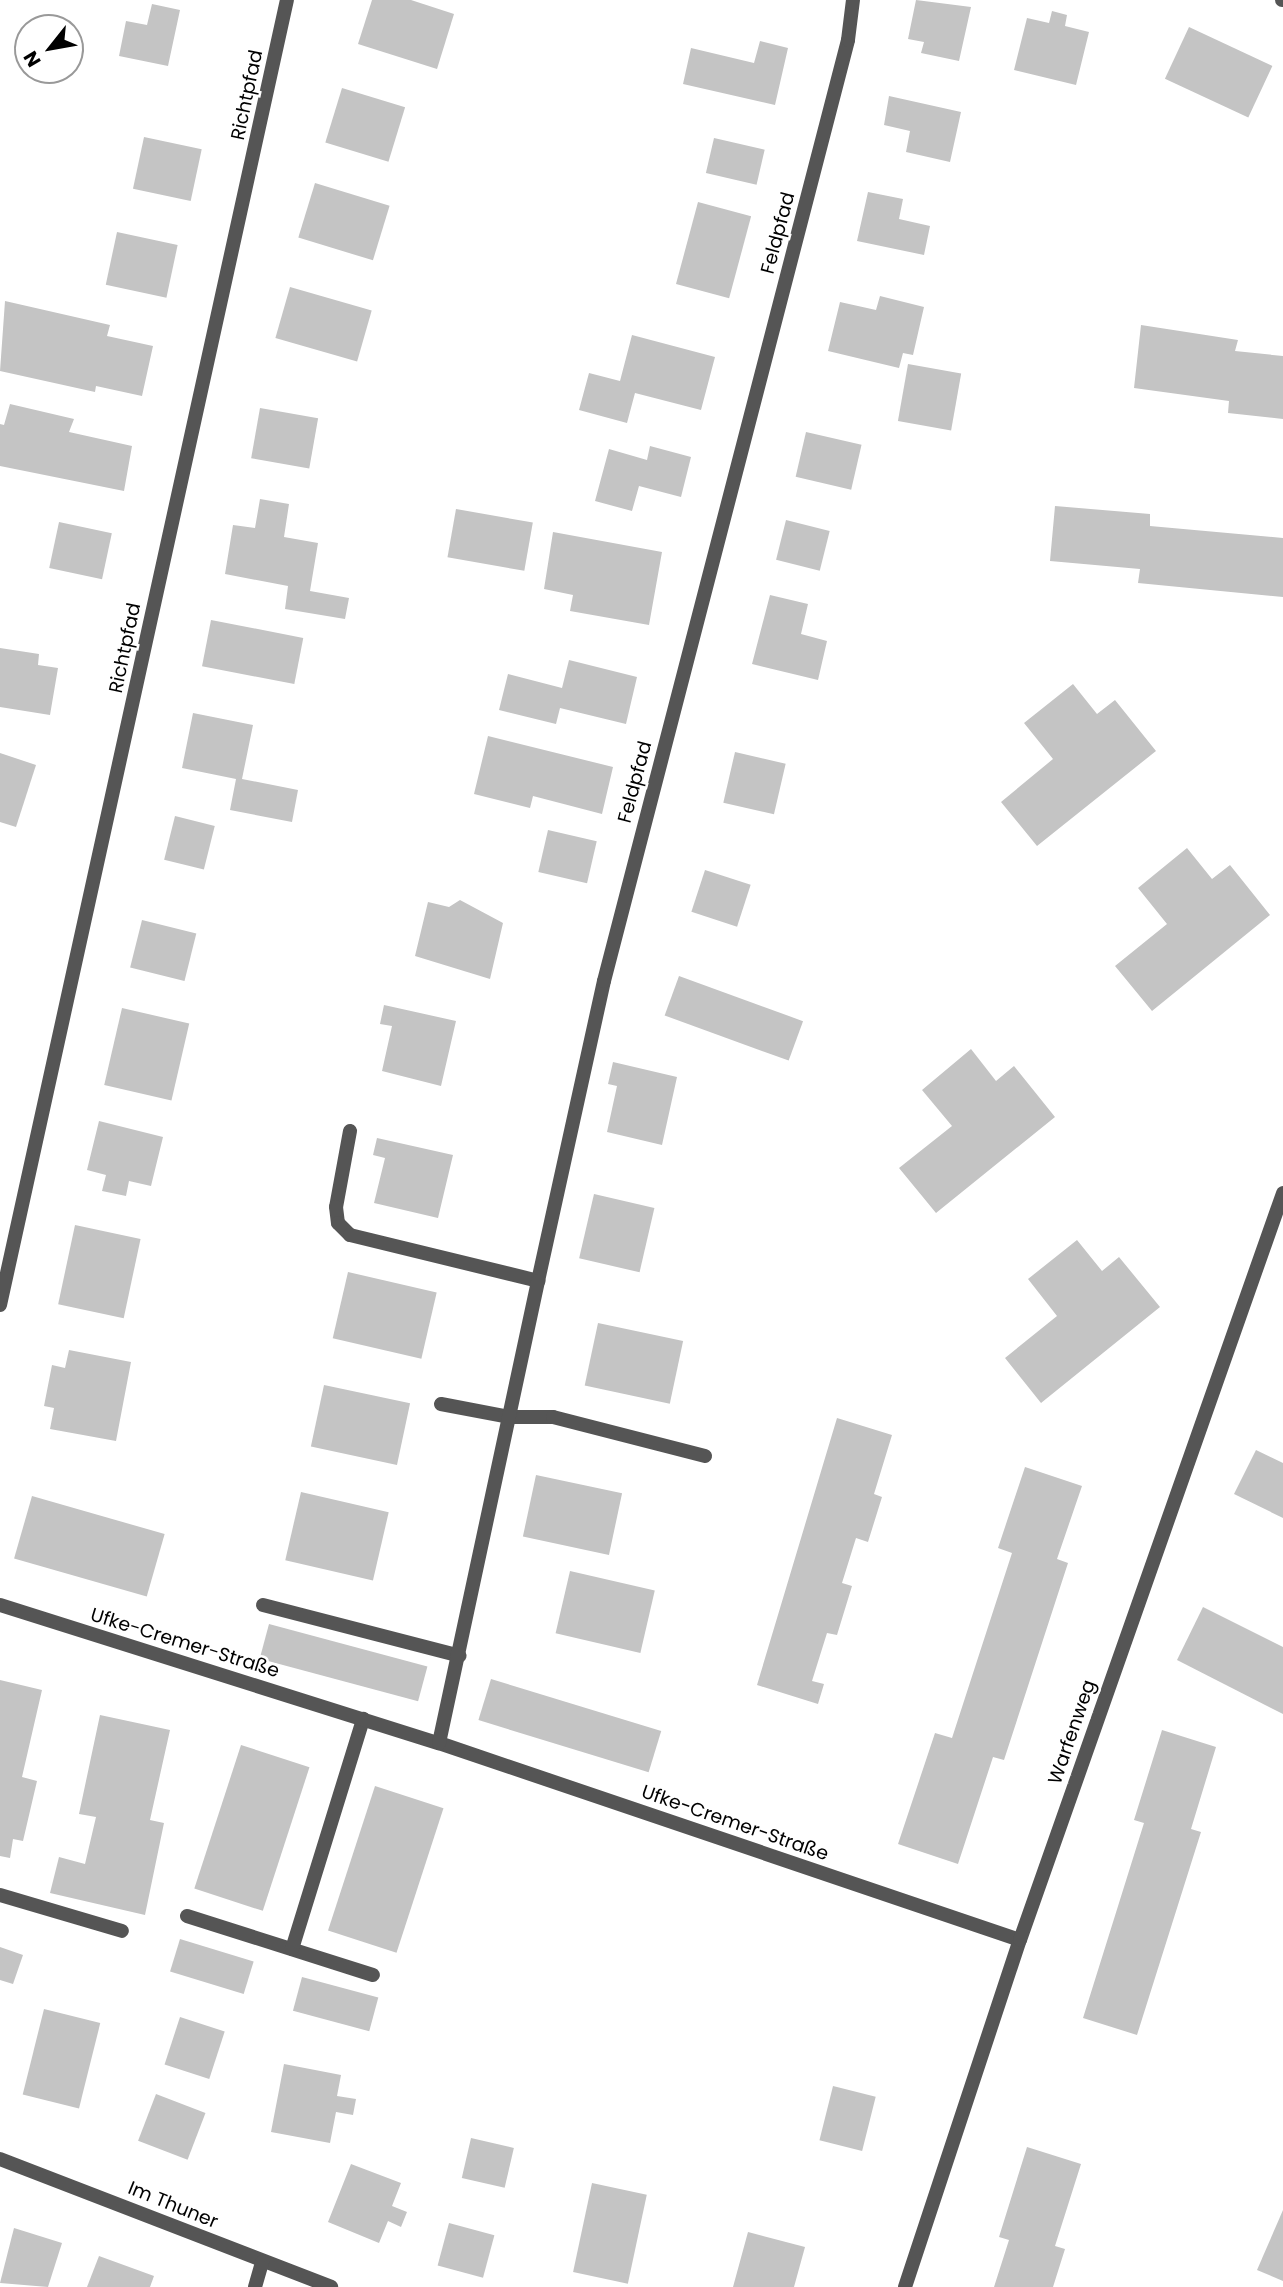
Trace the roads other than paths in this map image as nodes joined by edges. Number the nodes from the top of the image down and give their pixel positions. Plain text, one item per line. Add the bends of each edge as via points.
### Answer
1 (287, 0) edge
2 (853, 0) edge
3 (350, 1131) dead end
4 (1283, 1193) edge
5 (538, 1281) junction
6 (0, 1305) edge
7 (441, 1404) dead end
8 (509, 1417) junction
9 (705, 1456) dead end
10 (0, 1605) edge
11 (263, 1605) dead end
12 (460, 1656) junction
13 (363, 1719) junction
14 (439, 1743) junction
15 (0, 1895) edge
16 (187, 1916) dead end
17 (122, 1931) dead end
18 (1020, 1940) junction
19 (292, 1949) junction
20 (373, 1975) dead end
21 (0, 2159) edge
22 (262, 2262) junction
23 (255, 2287) edge
24 (331, 2287) edge
25 (905, 2287) edge

1 - 6 street, Richtpfad
2 - 5 street, Feldpfad via 848,40 604,981
3 - 5 street via 336,1208 338,1223 350,1235
4 - 18 street, Warfenweg
5 - 8 street
7 - 8 street
8 - 9 street via 552,1417
8 - 12 street
10 - 13 street, Ufke-Cremer-Straße
11 - 12 street
12 - 14 street
13 - 14 street, Ufke-Cremer-Straße
13 - 19 street
14 - 18 street, Ufke-Cremer-Straße
15 - 17 street
16 - 19 street
18 - 25 street, Warfenweg
19 - 20 street
21 - 22 street, Im Thuner
22 - 23 street
22 - 24 street, Im Thuner

